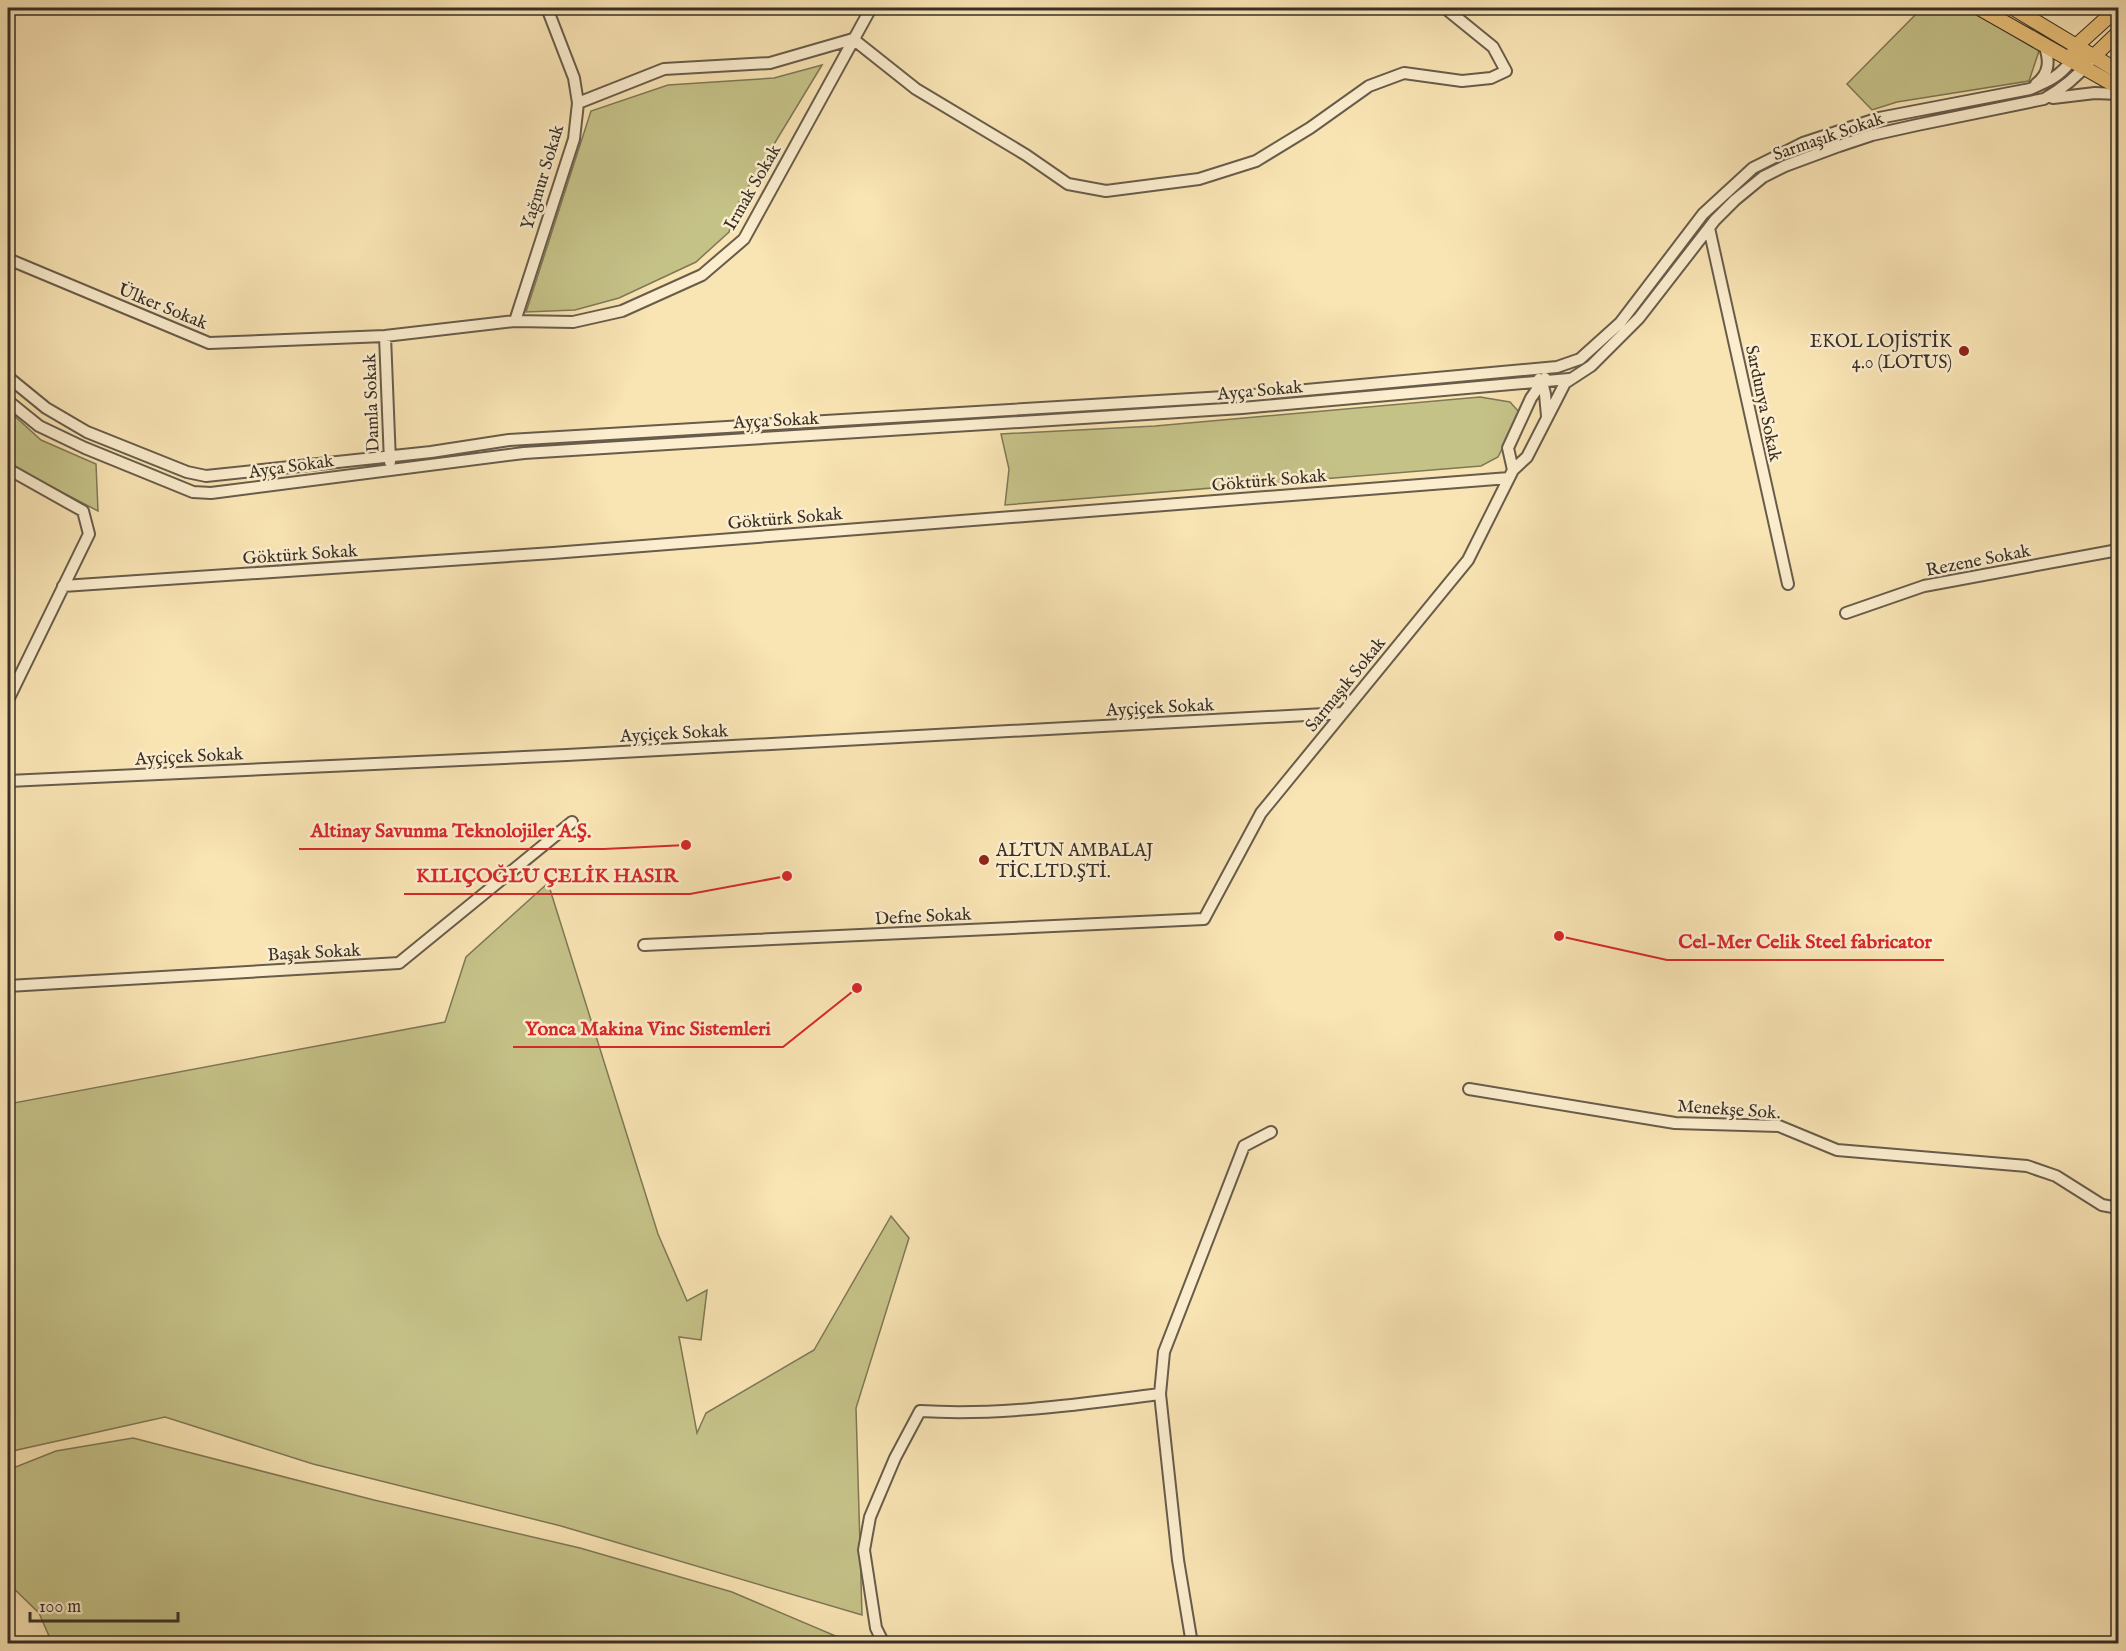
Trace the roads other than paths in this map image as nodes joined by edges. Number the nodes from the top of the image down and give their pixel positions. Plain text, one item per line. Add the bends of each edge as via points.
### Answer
1 (547, 8) edge
2 (871, 8) edge
3 (1445, 8) edge
4 (1979, 8) edge
5 (2013, 8) edge
6 (2118, 8) edge
7 (2118, 33) edge
8 (853, 39) junction
9 (2044, 45) junction
10 (2076, 46) junction
11 (2095, 55) junction
12 (2072, 60) junction
13 (2085, 67) junction
14 (2118, 71) edge
15 (2118, 87) edge
16 (2030, 88) junction
17 (2118, 94) edge
18 (2044, 99) junction
19 (578, 103) junction
20 (1838, 131) junction
21 (1842, 144) junction
22 (1722, 196) junction
23 (1731, 204) junction
24 (1709, 228) junction
25 (8, 259) edge
26 (515, 321) junction
27 (386, 336) junction
28 (1571, 362) joint
29 (1557, 368) junction
30 (1516, 372) junction
31 (8, 377) edge
32 (1569, 379) junction
33 (1542, 381) junction
34 (1513, 384) junction
35 (8, 401) edge
36 (1527, 405) junction
37 (931, 414) junction
38 (1547, 416) junction
39 (932, 427) junction
40 (389, 456) junction
41 (8, 469) edge
42 (390, 469) junction
43 (1511, 474) junction
44 (2118, 549) edge
45 (1788, 584) dead end
46 (63, 586) junction
47 (1846, 613) dead end
48 (8, 700) edge
49 (1342, 713) junction
50 (8, 781) edge
51 (572, 822) dead end
52 (1204, 919) joint
53 (644, 945) dead end
54 (8, 986) edge
55 (1469, 1089) dead end
56 (1271, 1132) dead end
57 (2118, 1208) edge
58 (1160, 1394) junction
59 (884, 1644) edge
60 (1192, 1644) edge

1 - 19 street, Yağmur Sokak via 574,78
2 - 8 street, Irmak Sokak
3 - 8 street via 1493,47 1506,71 1491,78 1462,81 1404,73 1369,86 1256,161 1199,179 1106,191 1068,184 916,89
4 - 9 main road
5 - 10 main road
6 - 10 main road
7 - 11 main road
8 - 19 street via 770,63 664,69
8 - 26 street, Irmak Sokak via 744,239 702,275 622,311 573,322
9 - 12 main road
9 - 16 street via 2047,72
10 - 11 main road
10 - 12 main road
11 - 12 main road
11 - 13 street, Sarmaşık Sokak
11 - 14 main road
12 - 13 main road
12 - 16 street, Sarmaşık Sokak via 2062,73
13 - 15 main road
13 - 18 street, Sarmaşık Sokak
16 - 20 street, Sarmaşık Sokak via 1879,118
17 - 18 street
18 - 21 street, Sarmaşık Sokak
19 - 26 street, Yağmur Sokak via 574,139
20 - 21 street
20 - 22 street, Sarmaşık Sokak via 1752,168
21 - 23 street, Sarmaşık Sokak via 1763,177
22 - 23 street
22 - 28 street, Sarmaşık Sokak via 1703,214 1620,323
23 - 24 street, Sarmaşık Sokak
24 - 32 street, Sarmaşık Sokak via 1639,318 1591,366
24 - 45 street, Sardunya Sokak
25 - 27 street, Ülker Sokak via 209,343
26 - 27 street, Irmak Sokak
27 - 40 street, Damla Sokak
28 - 29 street, Ayça Sokak
29 - 30 street, Ayça Sokak
29 - 33 street
30 - 33 street
30 - 37 street, Ayça Sokak via 1241,396
31 - 40 street, Ayça Sokak via 46,408 87,432 206,476
32 - 33 street, Ayça Sokak
32 - 38 street, Sarmaşık Sokak
33 - 34 street, Ayça Sokak
33 - 36 street
33 - 38 street
34 - 36 street via 1527,393
34 - 39 street, Ayça Sokak via 1242,408
35 - 42 street, Ayça Sokak via 39,426 193,492 212,493
36 - 43 street via 1508,448
37 - 39 street
37 - 40 street, Ayça Sokak via 509,440
38 - 43 street, Sarmaşık Sokak via 1527,457
39 - 42 street, Ayça Sokak via 548,452
40 - 42 street, Damla Sokak
41 - 46 street via 83,511 89,534
43 - 46 street, Göktürk Sokak via 564,552
43 - 49 street, Sarmaşık Sokak via 1468,560
44 - 47 street, Rezene Sokak via 1924,586
46 - 48 street
49 - 50 street, Ayçiçek Sokak
49 - 52 street, Sarmaşık Sokak via 1261,813
51 - 54 street, Başak Sokak via 399,963
52 - 53 street, Defne Sokak
55 - 57 street, Menekşe Sok. via 1675,1123 1779,1126 1837,1150 2027,1166 2056,1176 2102,1205
56 - 58 street via 1244,1146 1164,1352
58 - 59 street via 1053,1408 921,1411 895,1458 870,1517 864,1550 876,1628
58 - 60 street via 1178,1560

